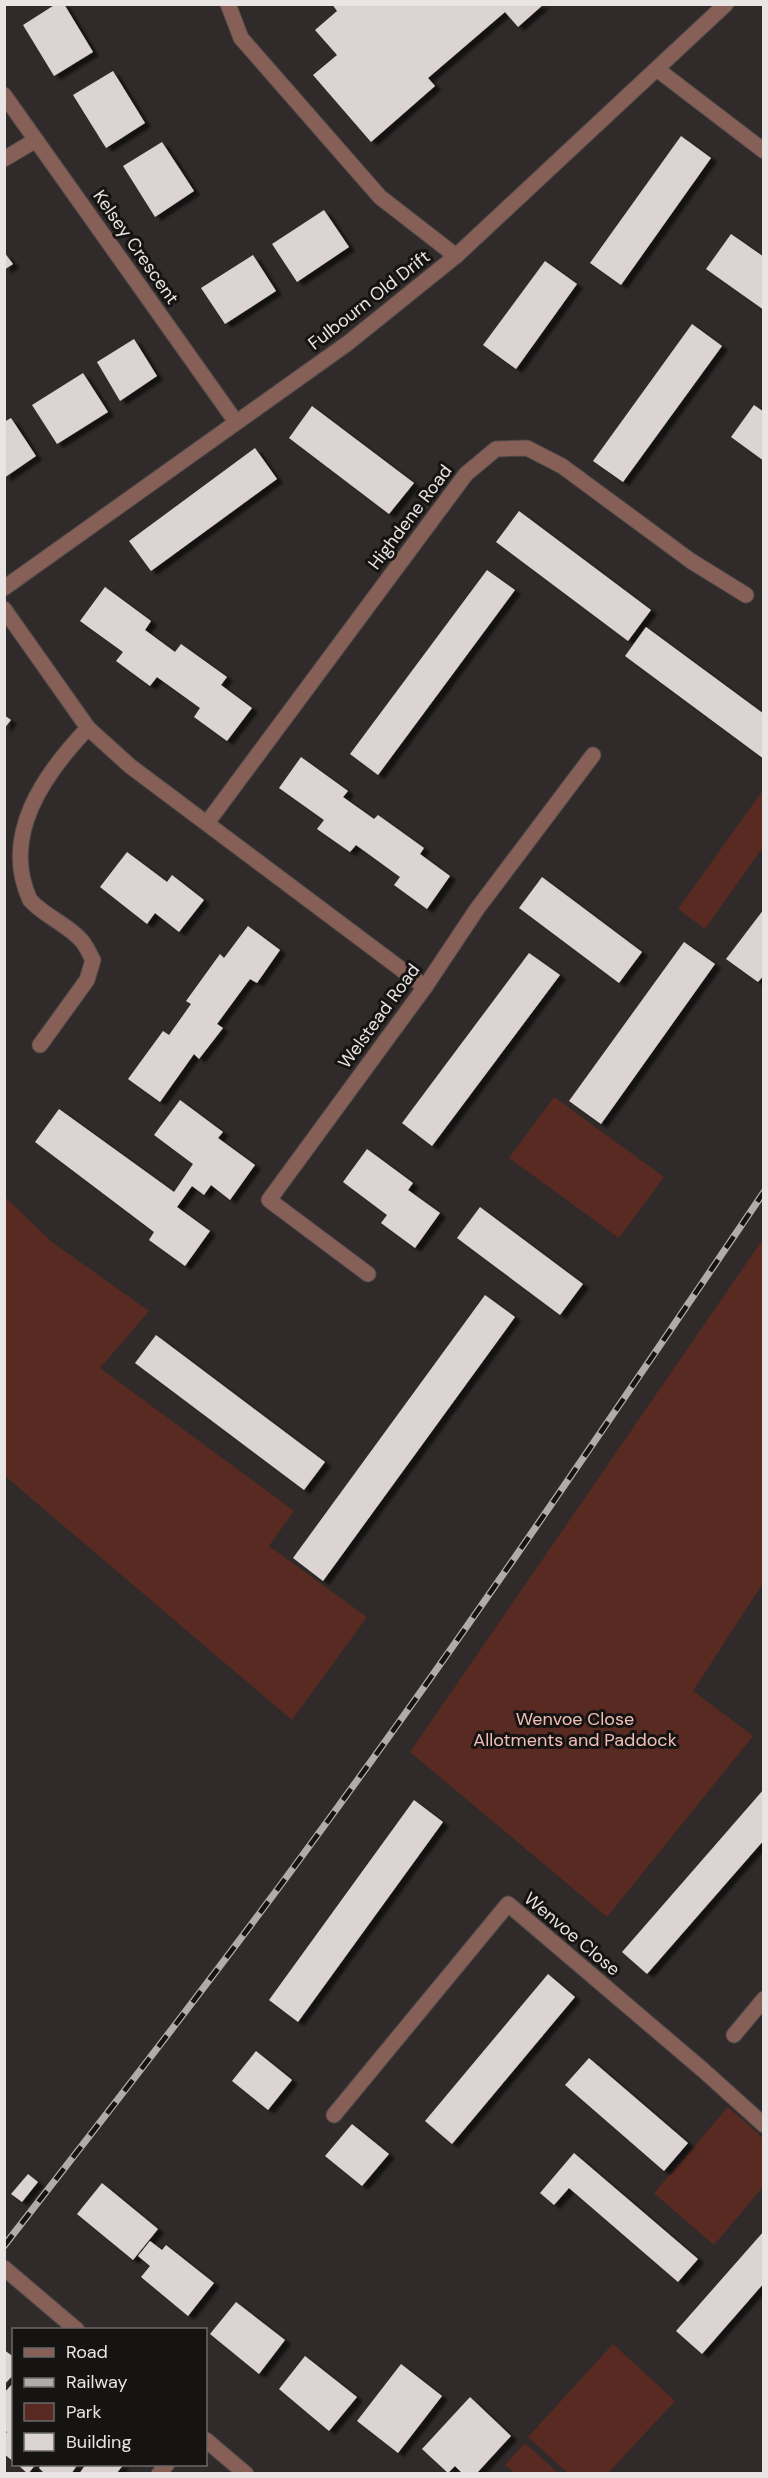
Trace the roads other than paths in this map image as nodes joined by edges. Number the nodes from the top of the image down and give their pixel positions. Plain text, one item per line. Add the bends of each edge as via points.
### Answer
1 (228, 4) edge
2 (726, 4) edge
3 (658, 70) junction
4 (4, 95) edge
5 (36, 140) junction
6 (764, 151) edge
7 (4, 159) edge
8 (456, 256) junction
9 (236, 422) junction
10 (4, 588) edge
11 (746, 595) dead end
12 (4, 609) edge
13 (88, 728) junction
14 (593, 755) dead end
15 (207, 823) junction
16 (424, 987) junction
17 (40, 1045) dead end
18 (368, 1274) dead end
19 (764, 1999) edge
20 (734, 2035) dead end
21 (334, 2115) dead end
22 (764, 2125) edge
23 (4, 2268) edge
24 (75, 2328) edge
25 (207, 2441) edge
26 (246, 2474) edge

1 - 8 street via 241,38 380,197
2 - 3 street, Fulbourn Old Drift
3 - 6 street
3 - 8 street, Fulbourn Old Drift
4 - 5 street, Kelsey Crescent
5 - 7 street
5 - 9 street, Kelsey Crescent
8 - 9 street, Fulbourn Old Drift via 348,343
9 - 10 street, Fulbourn Old Drift
11 - 15 street, Highdene Road via 691,561 562,466 527,448 496,449 466,474
12 - 13 street
13 - 15 street via 130,766
13 - 17 street via 33,786 17,813 10,845 13,872 30,900 82,940 93,960 87,980
14 - 16 street, Welstead Road via 477,909
15 - 16 street
16 - 18 street, Welstead Road via 269,1200
19 - 20 street
21 - 22 street, Wenvoe Close via 508,1905
23 - 24 street
25 - 26 street

